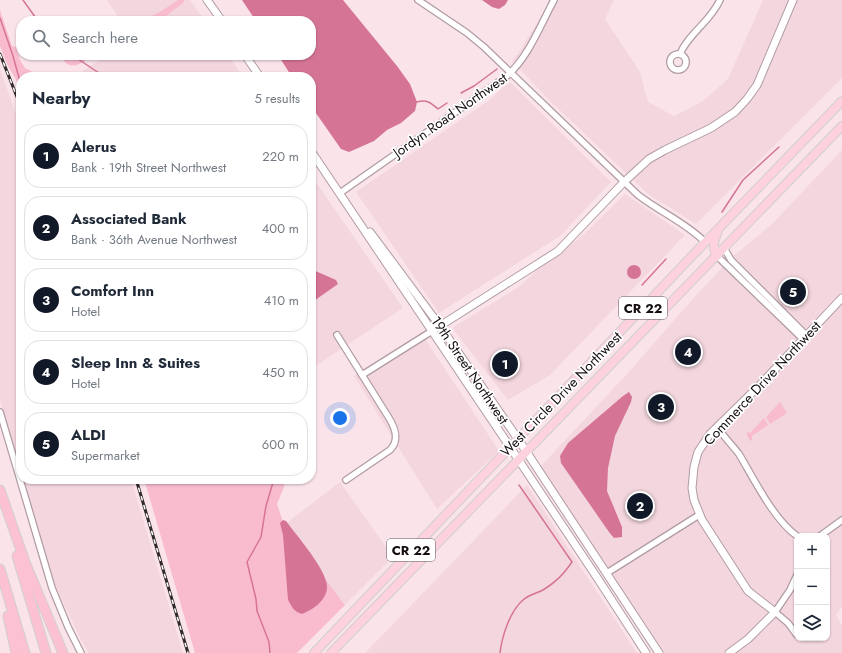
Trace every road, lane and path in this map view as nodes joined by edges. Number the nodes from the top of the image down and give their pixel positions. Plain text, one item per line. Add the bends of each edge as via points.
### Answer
1 (207, 0) edge
2 (418, 0) edge
3 (554, 0) edge
4 (720, 0) edge
5 (793, 0) edge
6 (218, 16) edge
7 (680, 54) dead end
8 (248, 60) edge
9 (257, 72) edge
10 (511, 73) junction
11 (842, 101) edge
12 (842, 126) edge
13 (316, 158) edge
14 (624, 182) junction
15 (340, 192) junction
16 (720, 228) junction
17 (706, 242) junction
18 (724, 248) junction
19 (717, 256) junction
20 (842, 298) edge
21 (440, 326) junction
22 (432, 331) junction
23 (337, 335) dead end
24 (805, 338) junction
25 (362, 375) junction
26 (0, 412) edge
27 (718, 428) junction
28 (518, 439) junction
29 (510, 447) junction
30 (526, 452) junction
31 (518, 460) junction
32 (16, 463) edge
33 (346, 480) dead end
34 (22, 484) edge
35 (0, 490) edge
36 (0, 498) edge
37 (699, 515) junction
38 (842, 520) edge
39 (794, 533) edge
40 (824, 533) edge
41 (0, 569) edge
42 (607, 573) junction
43 (0, 578) edge
44 (794, 581) edge
45 (775, 612) junction
46 (794, 631) edge
47 (16, 653) edge
48 (25, 653) edge
49 (46, 653) edge
50 (63, 653) edge
51 (81, 653) edge
52 (314, 653) edge
53 (331, 653) edge
54 (646, 653) edge
55 (659, 653) edge
56 (729, 653) edge

1 - 6 street
2 - 10 street via 478,42
3 - 10 street, Jordyn Road Northwest via 528,51
4 - 7 street via 712,15 690,38
5 - 14 street via 762,74 741,107 712,128 658,154
8 - 9 street
10 - 14 street
10 - 15 street, Jordyn Road Northwest
11 - 16 main road, West Circle Drive Northwest / CR 22
12 - 18 main road, West Circle Drive Northwest / CR 22
13 - 15 street, 19th Street Northwest
14 - 17 street via 648,203 678,220
14 - 21 street via 558,251
15 - 21 street, 19th Street Northwest
15 - 22 street, 19th Street Northwest
16 - 17 main road, West Circle Drive Northwest / CR 22
16 - 19 main road via 714,244
17 - 28 main road, West Circle Drive Northwest / CR 22
18 - 19 main road, West Circle Drive Northwest / CR 22
18 - 24 street via 731,260
19 - 24 street
19 - 30 main road, West Circle Drive Northwest / CR 22
20 - 24 street, Commerce Drive Northwest
21 - 22 street
21 - 28 street, 19th Street Northwest
22 - 25 street
22 - 29 street, 19th Street Northwest
23 - 25 street
24 - 27 street, Commerce Drive Northwest
25 - 33 street via 395,428 396,440 386,454
26 - 32 street
27 - 37 street, Commerce Drive Northwest via 710,434 698,452 694,466 692,488
27 - 39 street via 737,452 779,519
28 - 29 main road, West Circle Drive Northwest / CR 22
28 - 30 street, 19th Street Northwest
29 - 31 street, 19th Street Northwest
29 - 52 main road, West Circle Drive Northwest / CR 22
30 - 31 main road, West Circle Drive Northwest / CR 22
30 - 42 street, 19th Street Northwest
31 - 53 main road, West Circle Drive Northwest / CR 22
31 - 54 street, 19th Street Northwest
34 - 51 street via 52,588
35 - 50 highway via 25,562
36 - 49 highway
37 - 42 street
37 - 45 street, Commerce Drive Northwest via 748,590
38 - 40 street
41 - 48 highway
42 - 55 street, 19th Street Northwest
43 - 47 highway
44 - 45 street
45 - 46 street
45 - 56 street via 748,639

